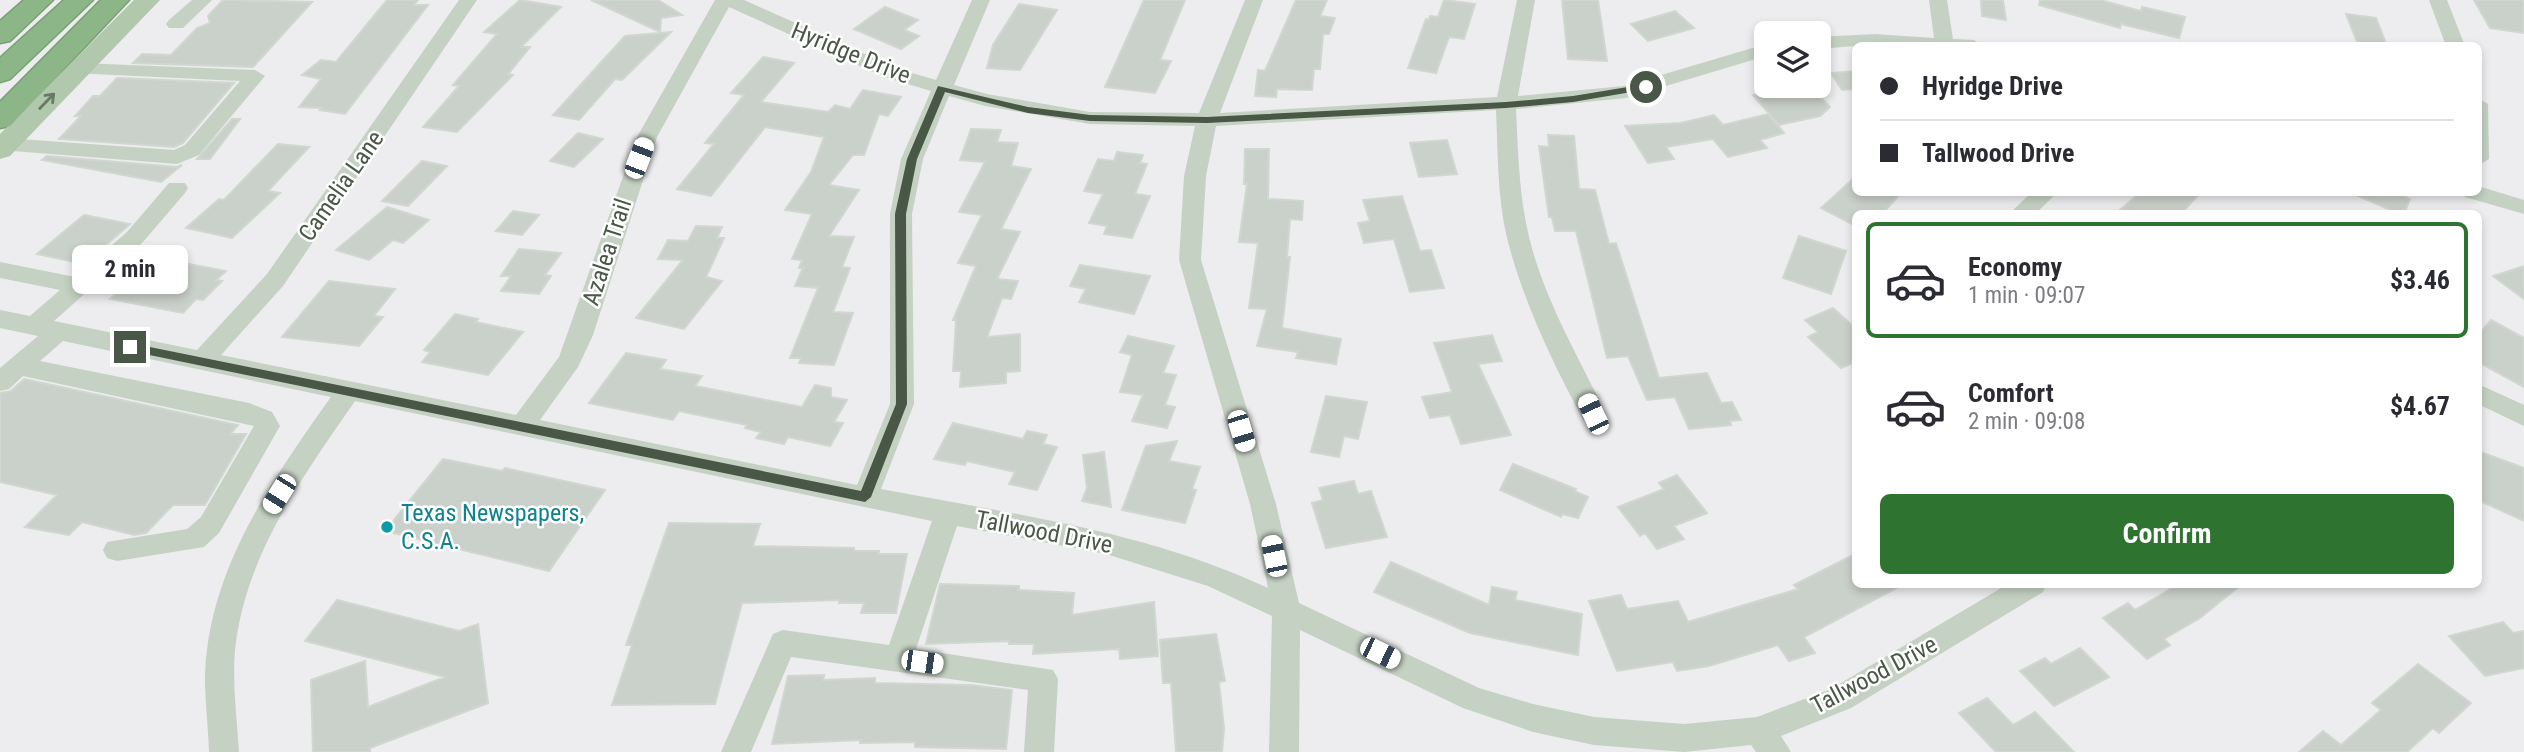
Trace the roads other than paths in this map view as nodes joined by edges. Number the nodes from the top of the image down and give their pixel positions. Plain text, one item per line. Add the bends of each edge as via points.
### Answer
1 (17, 0) edge
2 (40, 0) edge
3 (63, 0) edge
4 (80, 0) edge
5 (101, 0) edge
6 (109, 0) edge
7 (116, 0) edge
8 (148, 0) edge
9 (203, 0) edge
10 (468, 0) edge
11 (726, 0) edge
12 (981, 0) edge
13 (1254, 0) edge
14 (1526, 0) edge
15 (1938, 0) edge
16 (2438, 0) edge
17 (0, 15) edge
18 (176, 24) dead end
19 (0, 35) edge
20 (1831, 42) edge
21 (1921, 42) edge
22 (1944, 42) edge
23 (2454, 42) edge
24 (1754, 54) edge
25 (0, 57) edge
26 (79, 69) junction
27 (0, 74) edge
28 (942, 88) junction
29 (0, 98) edge
30 (1506, 105) junction
31 (0, 110) edge
32 (1207, 120) junction
33 (2, 138) edge
34 (177, 188) dead end
35 (2042, 196) edge
36 (2474, 198) edge
37 (2524, 207) edge
38 (2025, 210) edge
39 (0, 270) edge
40 (80, 286) junction
41 (0, 319) edge
42 (46, 329) junction
43 (201, 362) junction
44 (9, 374) edge
45 (348, 392) junction
46 (2482, 395) edge
47 (1593, 414) dead end
48 (2524, 416) edge
49 (522, 426) junction
50 (865, 497) junction
51 (948, 513) junction
52 (117, 550) dead end
53 (2026, 588) edge
54 (1286, 607) junction
55 (898, 659) junction
56 (1766, 742) edge
57 (224, 752) edge
58 (736, 752) edge
59 (1039, 752) edge
60 (1284, 752) edge

1 - 17 highway
2 - 19 highway
3 - 25 highway
4 - 27 highway
5 - 29 highway
6 - 31 highway
7 - 33 highway
8 - 26 main road
9 - 18 street
10 - 43 street, Camelia Lane via 275,281
11 - 28 street, Hyridge Drive via 842,53
11 - 49 street, Azalea Trail via 647,137 569,361
12 - 28 street
13 - 32 street
14 - 30 street
15 - 22 street
16 - 23 street
20 - 21 street
24 - 30 street, Hyridge Drive via 1626,92
33 -> 26 main road
26 - 33 street via 255,76 192,150 177,157
28 - 32 street, Hyridge Drive via 1028,110 1090,118
28 - 50 street via 912,159 901,214 902,404
30 - 32 street, Hyridge Drive
30 - 47 street via 1518,236 1534,290
32 - 54 street via 1195,176 1190,260 1263,504
34 - 40 street via 135,237
35 - 38 street
36 - 37 street
39 - 40 street
40 - 42 street
41 - 42 street, Tallwood Drive
42 - 43 street, Tallwood Drive
42 - 44 street
43 - 45 street, Tallwood Drive
44 - 52 street via 263,419 267,426 210,525 194,539
45 - 49 street, Tallwood Drive
45 - 57 street via 264,517 240,571 221,652
46 - 48 street
49 - 50 street, Tallwood Drive
50 - 51 street, Tallwood Drive
51 - 54 street, Tallwood Drive via 1106,543 1215,576
51 - 55 street
53 - 56 street, Tallwood Drive
54 - 56 street, Tallwood Drive via 1473,699 1533,718 1594,731
54 - 60 street
55 - 58 street via 783,643
55 - 59 street via 1043,679

